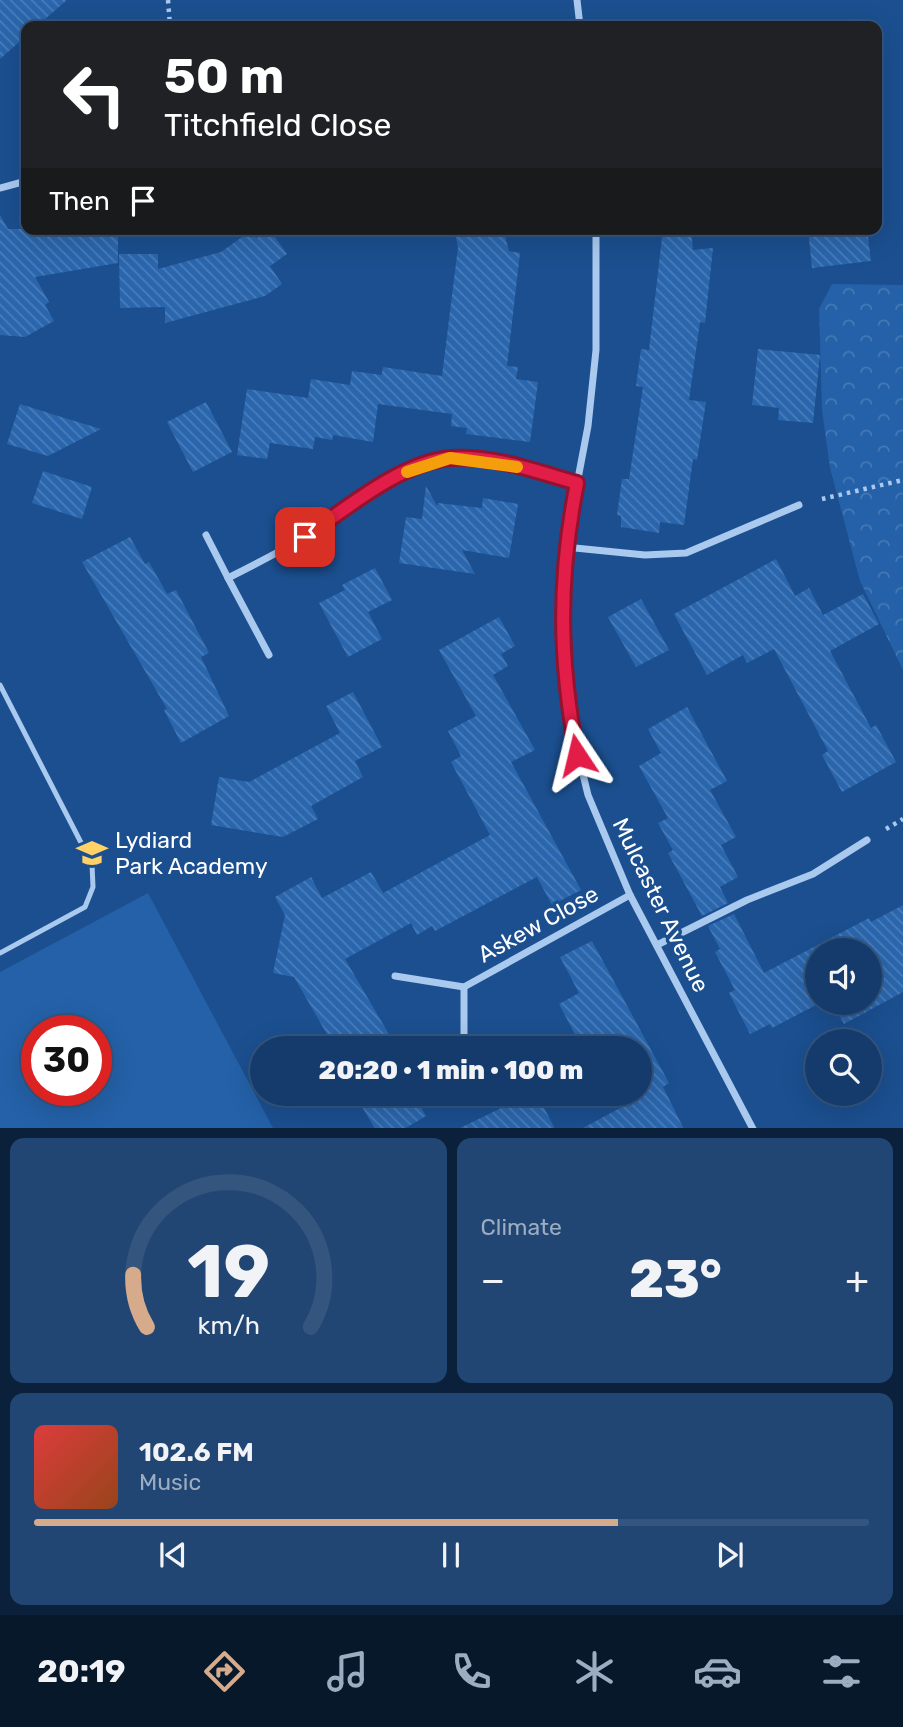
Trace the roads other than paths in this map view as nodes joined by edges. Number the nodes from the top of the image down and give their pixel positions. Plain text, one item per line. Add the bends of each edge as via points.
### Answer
1 (577, 0) edge
2 (579, 21) edge
3 (21, 182) edge
4 (0, 188) edge
5 (596, 235) edge
6 (577, 483) junction
7 (799, 505) road end
8 (206, 535) dead end
9 (565, 547) junction
10 (228, 578) junction
11 (269, 655) dead end
12 (0, 685) edge
13 (867, 840) dead end
14 (630, 895) junction
15 (657, 945) junction
16 (0, 953) edge
17 (395, 976) dead end
18 (464, 987) junction
19 (464, 1036) edge
20 (752, 1128) edge

1 - 2 street
3 - 4 street
5 - 6 street, Mulcaster Avenue via 596,350
6 - 9 street, Mulcaster Avenue
6 - 10 street via 494,462 435,461 381,486 305,537
7 - 9 street via 686,553 645,555
8 - 10 street
9 - 14 street, Mulcaster Avenue via 563,644 575,745 602,834
10 - 11 street
12 - 16 lane via 92,864 93,887 85,907
13 - 15 street via 813,874 747,900
14 - 15 street, Mulcaster Avenue
14 - 18 street, Askew Close
15 - 20 street, Mulcaster Avenue
17 - 18 street, Askew Close
18 - 19 street, Askew Close

